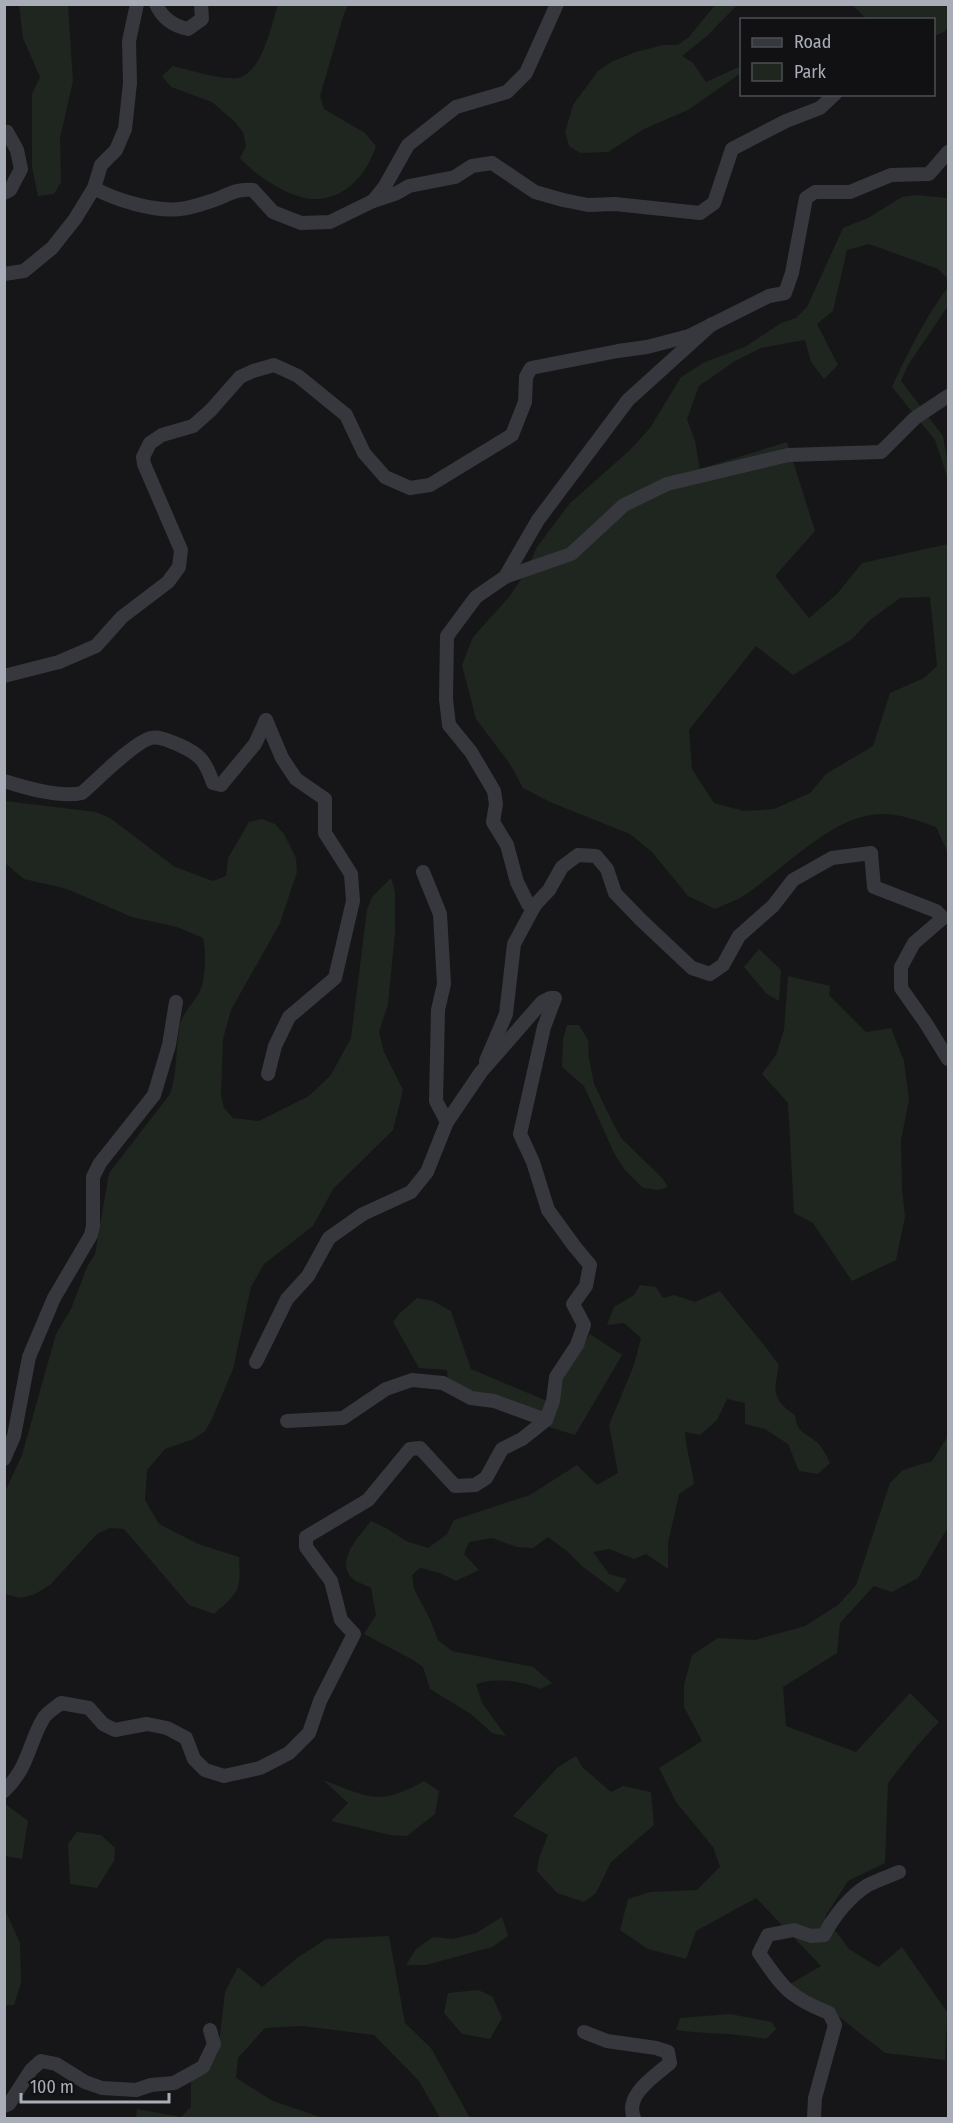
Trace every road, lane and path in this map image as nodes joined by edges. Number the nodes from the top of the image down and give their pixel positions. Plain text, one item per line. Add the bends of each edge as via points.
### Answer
1 (137, 4) edge
2 (156, 4) edge
3 (201, 4) edge
4 (557, 4) edge
5 (833, 96) edge
6 (4, 133) edge
7 (948, 152) edge
8 (94, 188) junction
9 (4, 193) edge
10 (373, 201) junction
11 (4, 274) edge
12 (712, 324) junction
13 (948, 396) edge
14 (505, 577) junction
15 (4, 676) edge
16 (4, 781) edge
17 (423, 872) dead end
18 (535, 905) junction
19 (176, 1002) dead end
20 (948, 1059) edge
21 (481, 1072) junction
22 (268, 1074) dead end
23 (447, 1122) junction
24 (256, 1362) dead end
25 (287, 1420) dead end
26 (546, 1420) junction
27 (4, 1459) edge
28 (4, 1791) edge
29 (899, 1872) dead end
30 (210, 2030) dead end
31 (584, 2032) dead end
32 (4, 2106) edge
33 (634, 2118) edge
34 (814, 2118) edge

1 - 8 street via 129,41 125,129 116,150 101,165
2 - 3 street via 175,26 188,29 202,19
4 - 10 street via 526,73 507,92 456,107 408,145
5 - 10 street via 820,108 732,149 714,203 700,213 563,200 535,192 492,164 472,166 456,177 409,186
6 - 9 street via 17,150 21,169 10,190
7 - 12 street via 929,174 891,176 850,192 815,192 806,198 785,293 769,296
8 - 10 street via 110,197 179,209 211,202 240,188 253,190 273,212 301,224 330,222
8 - 11 street via 52,248 24,271
12 - 14 street via 628,400 538,520
12 - 15 street via 689,336 647,347 531,368 526,376 525,402 512,435 430,484 410,488 385,477 364,453 346,415 298,376 274,365 240,377 193,426 162,435 150,443 143,457 181,550 179,567 168,582 122,616 96,646 59,662
13 - 14 street via 915,418 881,452 788,454 667,484 624,505 571,554
14 - 18 street via 476,597 447,636 446,699 449,725 494,791 493,822 507,845 524,897 528,904
16 - 22 street via 72,795 82,793 140,742 152,737 195,751 213,783 221,785 255,744 266,720 296,779 325,800 325,833 351,874 353,902 335,978 289,1017 275,1046
17 - 23 street via 440,914 444,984 438,1010 436,1101
18 - 20 street via 562,867 578,855 596,856 607,868 615,893 641,920 692,968 710,974 723,965 739,936 773,906 793,879 832,858 871,853 874,887 936,911 943,918 914,943 901,967 901,988
18 - 21 street via 514,944 507,1014
19 - 27 street via 169,1045 154,1095 100,1162 93,1177 91,1235 54,1298 29,1357 14,1436
21 - 23 street
21 - 26 street via 542,1002 555,998 544,1027 520,1134 548,1210 590,1265 586,1286 573,1304 584,1325 577,1345 556,1377
23 - 24 street via 427,1172 411,1192 363,1214 329,1238 308,1276 287,1299
25 - 26 street via 343,1418 386,1389 412,1380 443,1383 471,1398 494,1401
26 - 28 street via 502,1449 486,1478 475,1485 455,1486 420,1448 410,1449 368,1500 306,1537 306,1547 331,1581 342,1620 354,1634 320,1701 309,1733 289,1753 260,1768 224,1776 205,1770 194,1759 186,1738 167,1728 147,1724 114,1730 89,1708 61,1703 43,1718 26,1763
29 - 34 street via 868,1885 848,1901 825,1935 811,1936 794,1930 768,1935 759,1953 781,1985 804,2003 829,2013 835,2025 815,2098
30 - 32 street via 214,2044 203,2067 174,2083 136,2090 102,2088 56,2064 40,2061
31 - 33 street via 607,2041 668,2052 670,2063 637,2094

